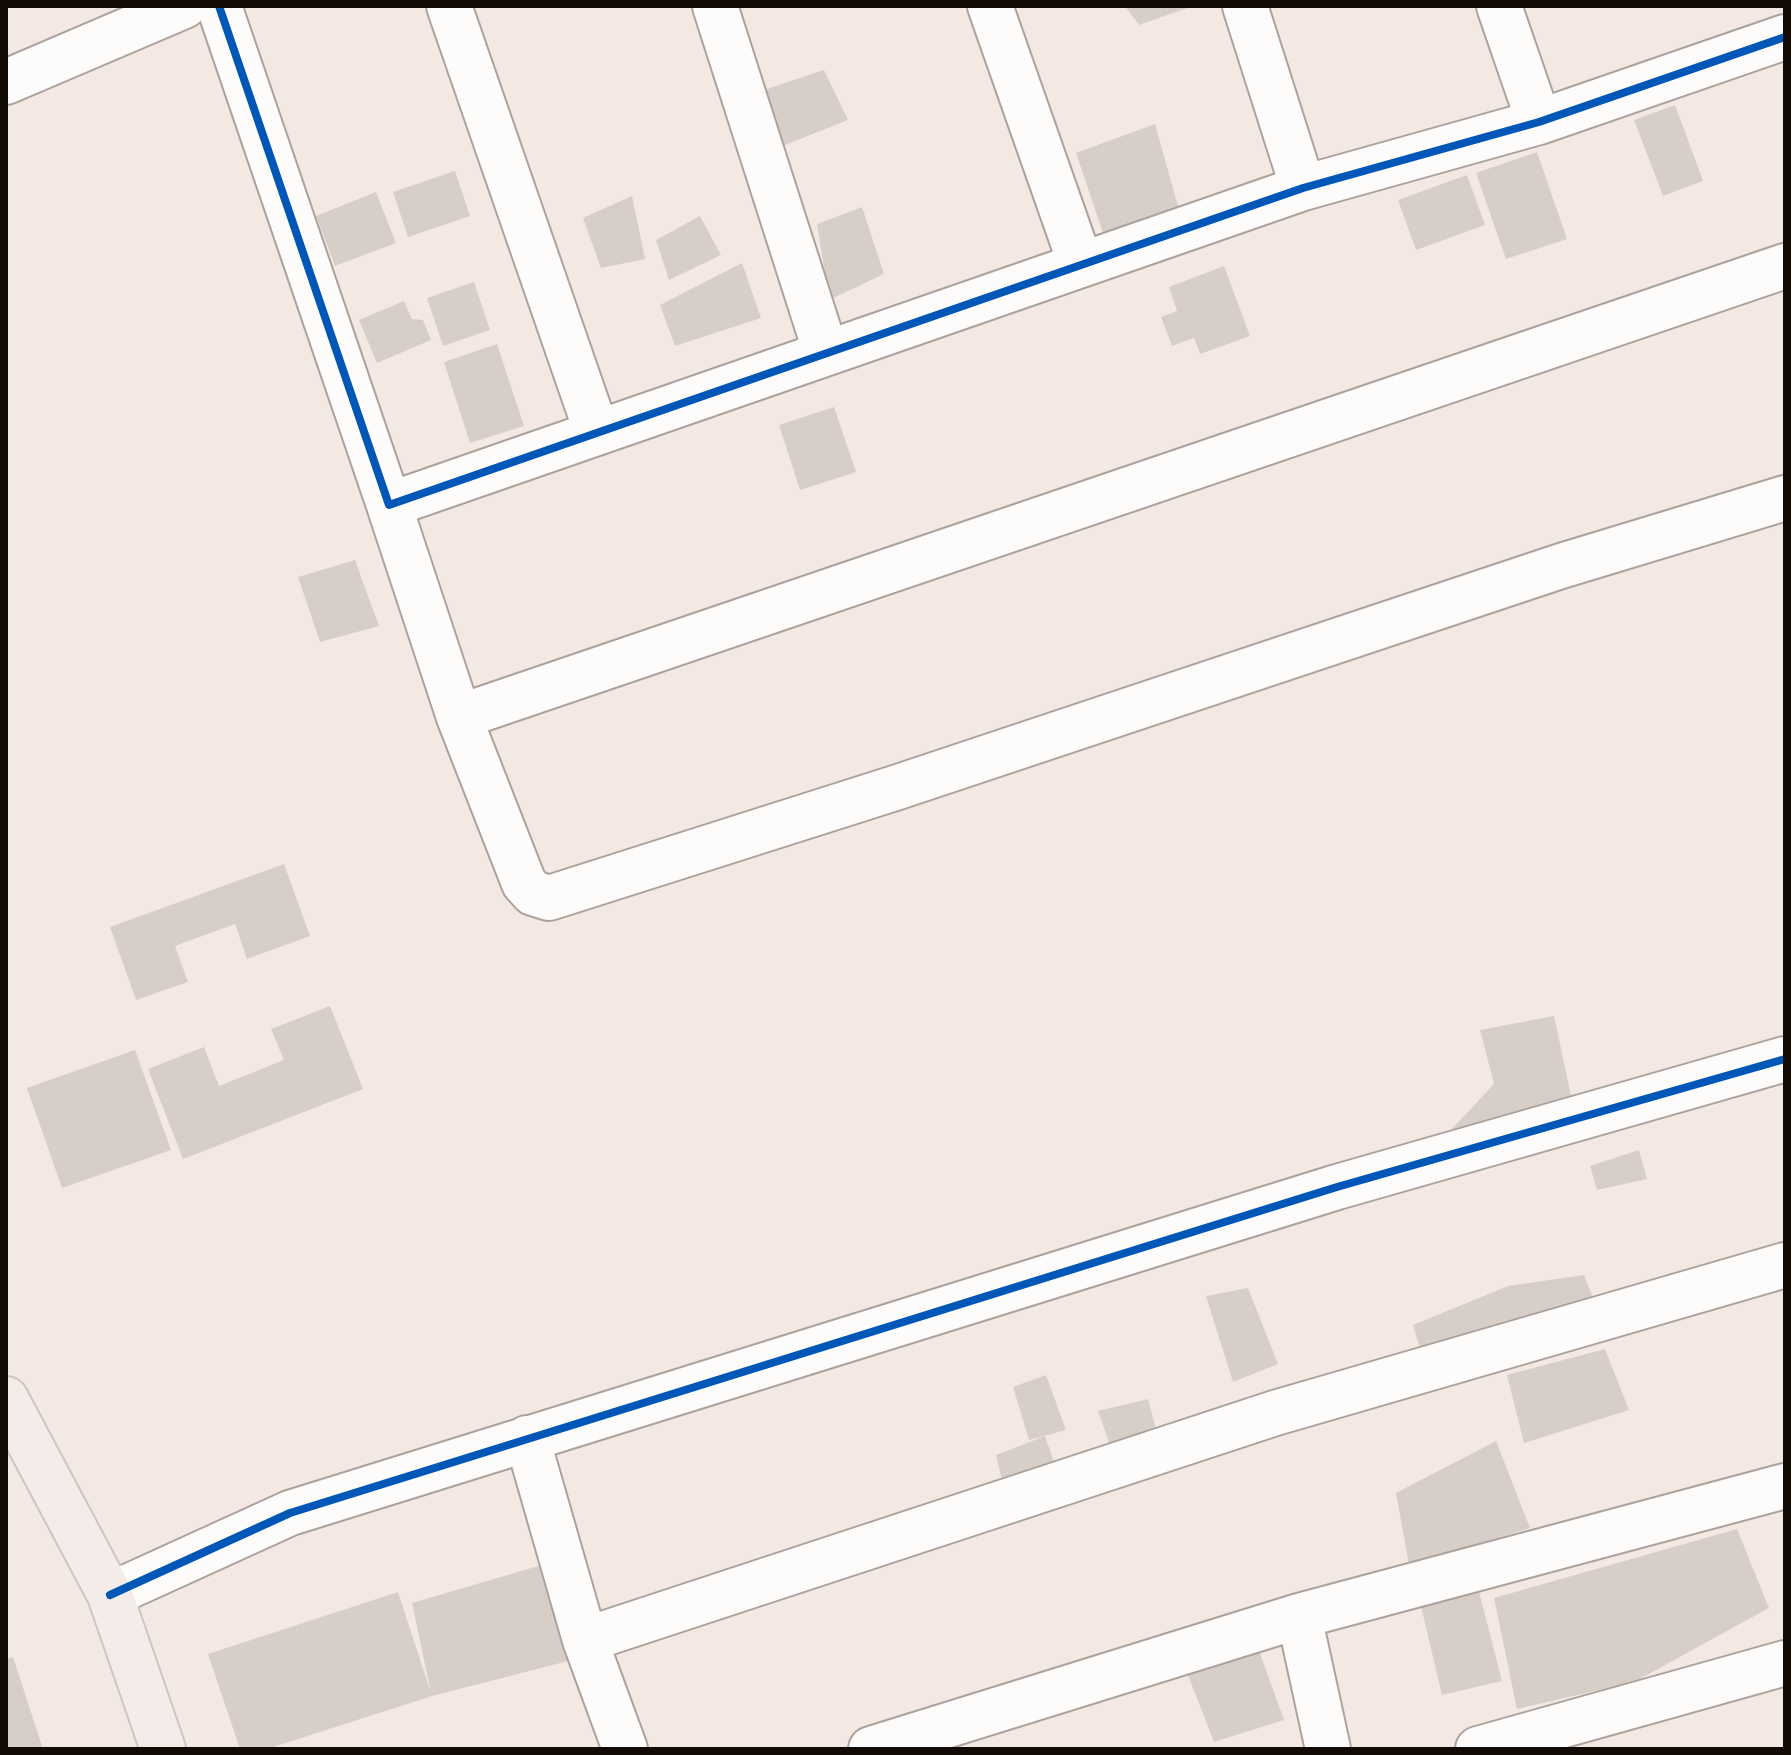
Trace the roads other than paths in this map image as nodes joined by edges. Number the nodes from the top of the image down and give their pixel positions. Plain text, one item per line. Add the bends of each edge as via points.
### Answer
1 (184, 6) edge
2 (219, 6) edge
3 (449, 6) edge
4 (715, 6) edge
5 (990, 6) edge
6 (1245, 6) edge
7 (1499, 6) edge
8 (1785, 37) edge
9 (6, 82) edge
10 (1539, 122) junction
11 (1303, 188) junction
12 (1081, 265) junction
13 (1785, 266) edge
14 (826, 353) junction
15 (597, 433) junction
16 (1785, 498) edge
17 (389, 505) junction
18 (459, 717) junction
19 (1785, 1059) edge
20 (1785, 1265) edge
21 (6, 1399) edge
22 (527, 1438) junction
23 (1785, 1486) edge
24 (110, 1595) junction
25 (1299, 1616) junction
26 (585, 1640) junction
27 (1785, 1663) edge
28 (163, 1749) edge
29 (625, 1749) edge
30 (871, 1749) edge
31 (1328, 1749) edge
32 (1478, 1749) edge

1 - 9 street
2 - 17 street
3 - 15 street
4 - 14 street
5 - 12 street
6 - 11 street
7 - 10 street
8 - 10 street
10 - 11 street
11 - 12 street
12 - 14 street
13 - 18 street
14 - 15 street
15 - 17 street
16 - 18 street via 1561,566 549,898 524,883
17 - 18 street
19 - 22 street via 1337,1187
20 - 26 street via 1275,1413
21 - 24 main road
22 - 24 street via 290,1513
22 - 26 street
23 - 25 street
24 - 28 main road
25 - 30 street
25 - 31 street
26 - 29 street
27 - 32 street

